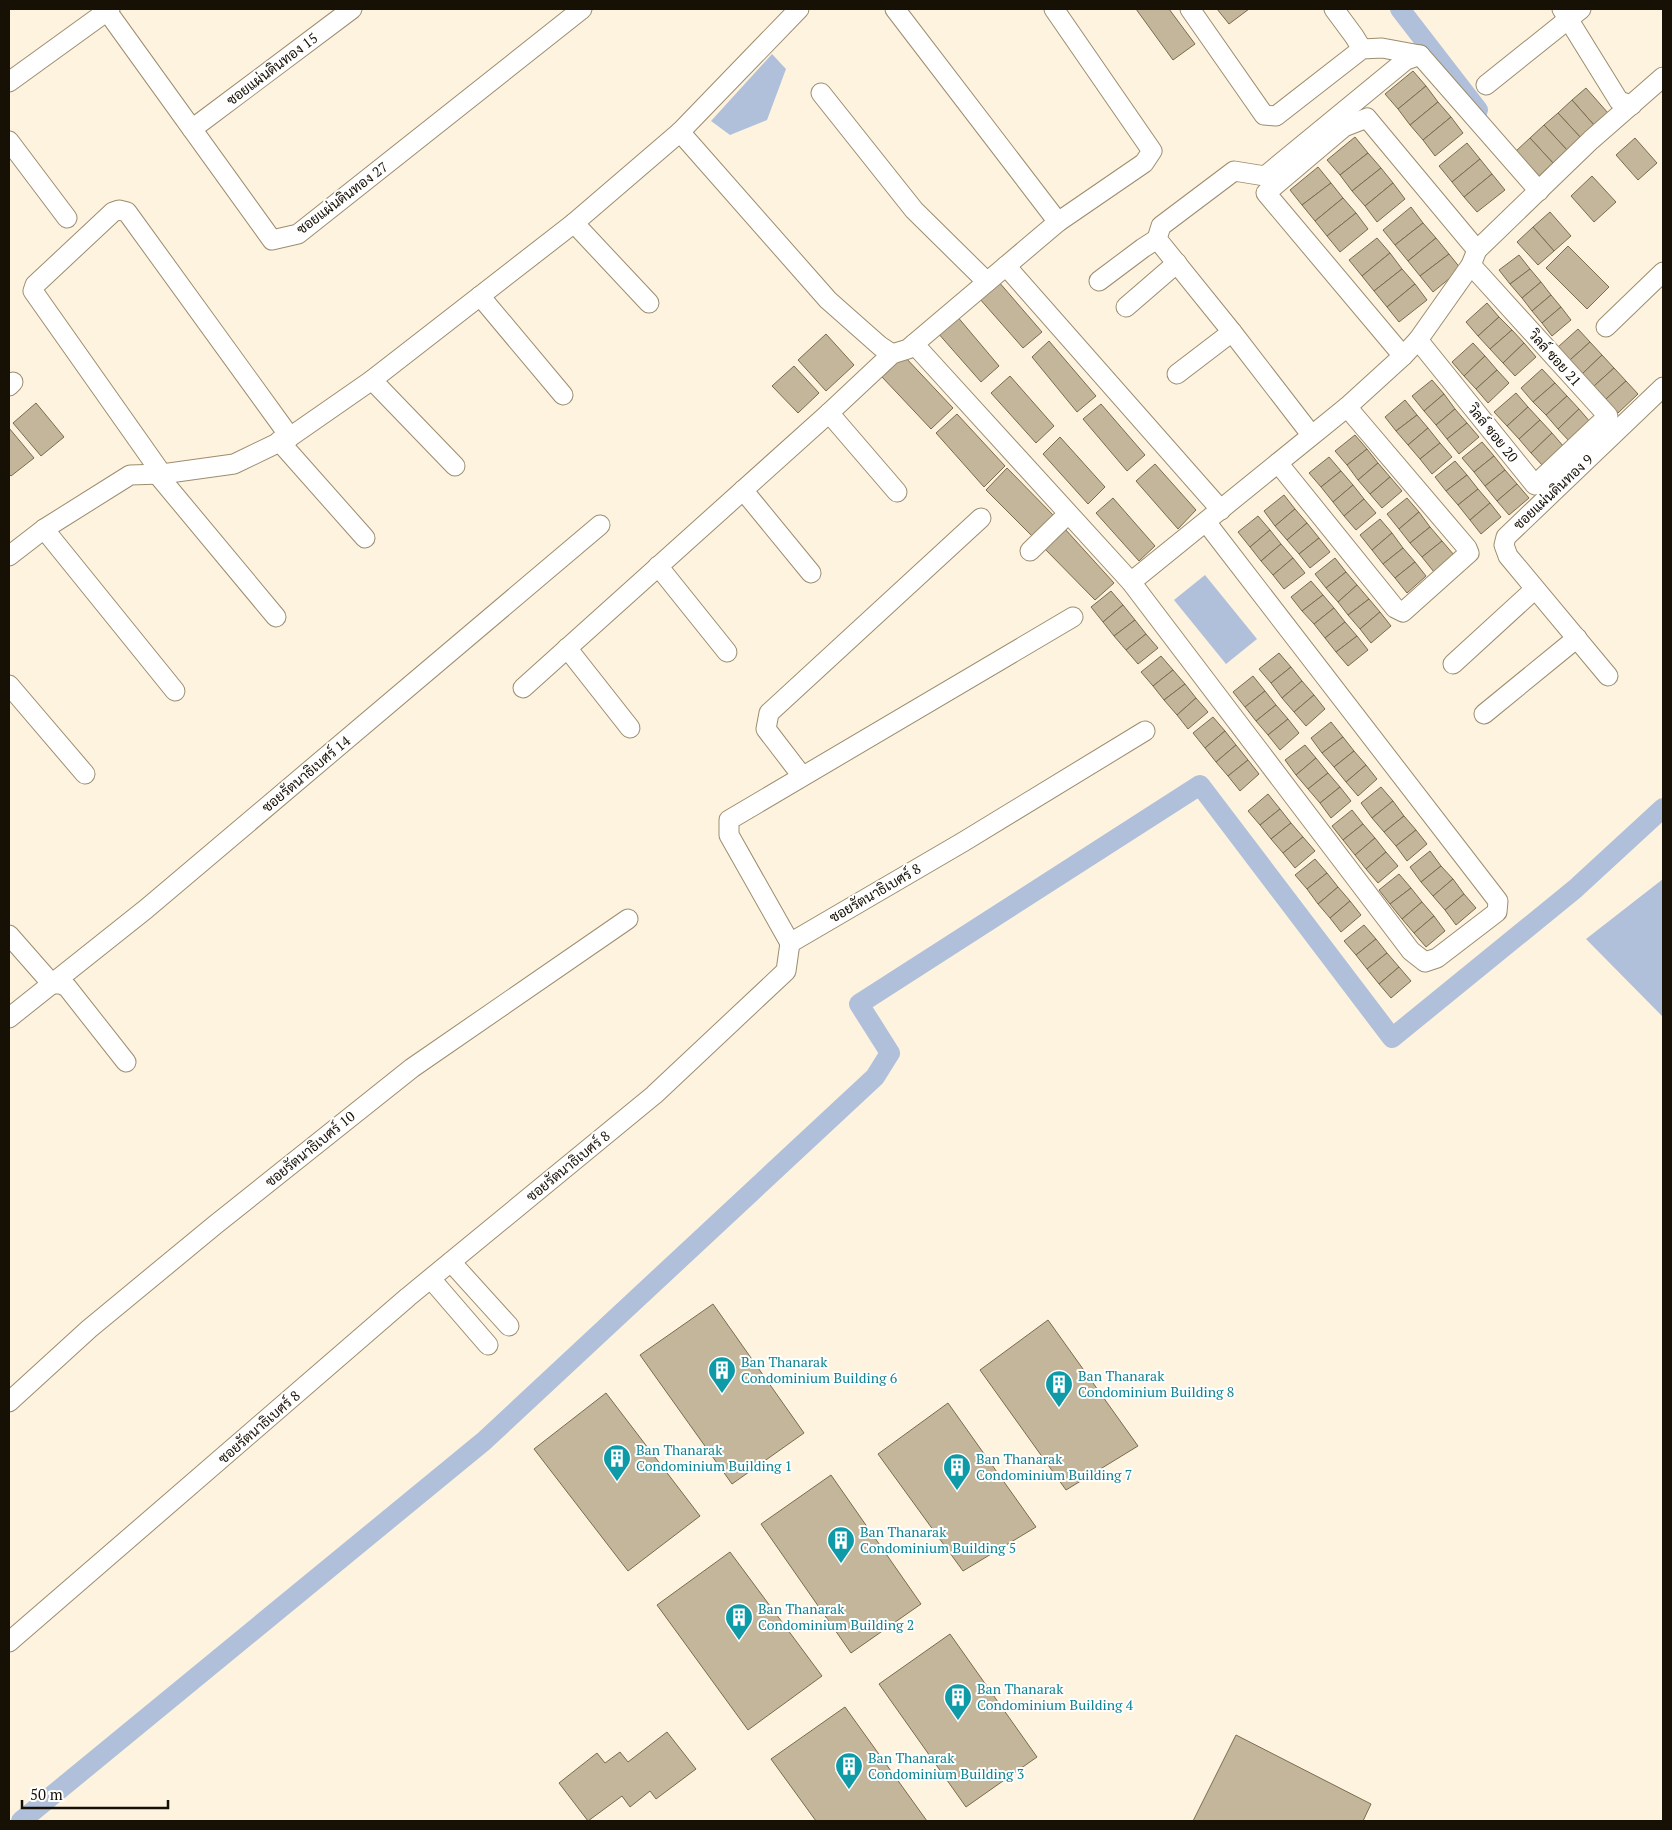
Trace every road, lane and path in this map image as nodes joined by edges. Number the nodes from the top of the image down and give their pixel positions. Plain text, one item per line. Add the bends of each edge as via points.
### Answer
1 (352, 9) edge
2 (582, 9) edge
3 (799, 9) edge
4 (895, 9) edge
5 (1054, 9) edge
6 (1190, 9) edge
7 (1334, 9) edge
8 (109, 10) edge
9 (1570, 12) edge
10 (1362, 49) junction
11 (1420, 55) junction
12 (1663, 77) edge
13 (9, 82) edge
14 (1486, 85) dead end
15 (821, 92) dead end
16 (1632, 105) junction
17 (192, 129) junction
18 (680, 132) junction
19 (9, 141) edge
20 (1539, 191) junction
21 (68, 218) dead end
22 (1058, 222) junction
23 (574, 223) junction
24 (1157, 239) junction
25 (1474, 258) junction
26 (1177, 263) junction
27 (1006, 266) junction
28 (1663, 272) edge
29 (1099, 281) dead end
30 (987, 282) junction
31 (480, 296) junction
32 (650, 304) dead end
33 (1126, 307) dead end
34 (1606, 327) dead end
35 (1232, 332) junction
36 (1418, 340) junction
37 (914, 344) junction
38 (892, 354) junction
39 (1403, 356) junction
40 (1177, 374) dead end
41 (372, 380) junction
42 (1663, 387) edge
43 (563, 395) dead end
44 (1347, 407) junction
45 (829, 413) junction
46 (1306, 428) dead end
47 (284, 439) junction
48 (1573, 448) joint
49 (1278, 463) junction
50 (455, 466) dead end
51 (159, 474) junction
52 (743, 490) junction
53 (897, 492) dead end
54 (1221, 510) junction
55 (1068, 514) junction
56 (981, 518) dead end
57 (1206, 522) junction
58 (600, 525) dead end
59 (44, 529) junction
60 (365, 538) dead end
61 (1030, 551) dead end
62 (9, 556) edge
63 (658, 566) junction
64 (811, 573) dead end
65 (1131, 582) junction
66 (1535, 588) junction
67 (276, 617) dead end
68 (1073, 617) dead end
69 (1577, 638) junction
70 (567, 648) junction
71 (727, 652) dead end
72 (1453, 664) dead end
73 (1608, 676) dead end
74 (9, 685) edge
75 (523, 688) dead end
76 (176, 690) dead end
77 (1484, 714) dead end
78 (630, 728) dead end
79 (1145, 731) dead end
80 (85, 774) dead end
81 (802, 776) junction
82 (628, 919) dead end
83 (9, 935) edge
84 (790, 943) junction
85 (52, 984) junction
86 (9, 1018) edge
87 (126, 1062) dead end
88 (451, 1262) junction
89 (431, 1279) junction
90 (509, 1326) dead end
91 (488, 1346) dead end
92 (9, 1402) edge
93 (9, 1642) edge

1 - 17 street, ซอยแผ่นดินทอง 15
2 - 17 street, ซอยแผ่นดินทอง 27 via 298,234 272,240
3 - 18 street
4 - 22 street
5 - 22 street via 1152,150 1144,163
6 - 10 street via 1264,115 1276,116
7 - 10 street
8 - 13 street
8 - 17 street, ซอยแผ่นดินทอง 27
9 - 14 street
9 - 16 street via 1619,101
10 - 11 street via 1382,48
11 - 20 street
11 - 24 street via 1406,60 1265,176 1234,172 1161,226
12 - 16 street
15 - 30 street via 914,210
16 - 20 street
18 - 23 street
18 - 38 street via 828,300
19 - 21 street
20 - 25 street
22 - 27 street
23 - 31 street
23 - 32 street
24 - 26 street
24 - 29 street
25 - 36 street
25 - 39 street via 1367,118 1344,127 1266,193
25 - 48 street, วิลล์ ซอย 21 via 1608,416
26 - 33 street
26 - 35 street
27 - 30 street
27 - 54 street
28 - 34 street
30 - 37 street
31 - 41 street
31 - 43 street
35 - 40 street
35 - 46 street
36 - 39 street
36 - 48 street, วิลล์ ซอย 20 via 1535,485
37 - 38 street via 908,350
37 - 55 street
38 - 45 street
39 - 44 street
41 - 47 street
41 - 50 street
42 - 66 street, ซอยแผ่นดินทอง 9 via 1506,536 1504,545 1508,556
44 - 49 street
44 - 49 street via 1468,548 1469,553 1403,612 1395,608
45 - 52 street
45 - 53 street
47 - 51 street via 234,464
47 - 51 street via 127,212 118,210 35,285 33,291
47 - 60 street
49 - 54 street
51 - 59 street via 130,475
51 - 67 street
52 - 63 street
52 - 64 street
54 - 57 street
55 - 61 street
55 - 65 street
56 - 81 street via 769,713 766,729
57 - 65 street
57 - 65 street via 1498,901 1497,912 1436,958 1425,962 1411,951
58 - 85 street, ซอยรัตนาธิเบศร์ 14 via 146,910
59 - 62 street
59 - 76 street
63 - 70 street
63 - 71 street
66 - 69 street, ซอยแผ่นดินทอง 9
66 - 72 street
68 - 81 street
69 - 73 street, ซอยแผ่นดินทอง 9
69 - 77 street
70 - 75 street
70 - 78 street
74 - 80 street
79 - 84 street, ซอยรัตนาธิเบศร์ 8
81 - 84 street via 729,820 729,835
82 - 92 street, ซอยรัตนาธิเบศร์ 10 via 412,1068 96,1322
83 - 85 street
84 - 88 street, ซอยรัตนาธิเบศร์ 8 via 786,971 654,1095
85 - 86 street, ซอยรัตนาธิเบศร์ 14
85 - 87 street via 67,987
88 - 89 street, ซอยรัตนาธิเบศร์ 8
88 - 90 street
89 - 91 street
89 - 93 street, ซอยรัตนาธิเบศร์ 8

